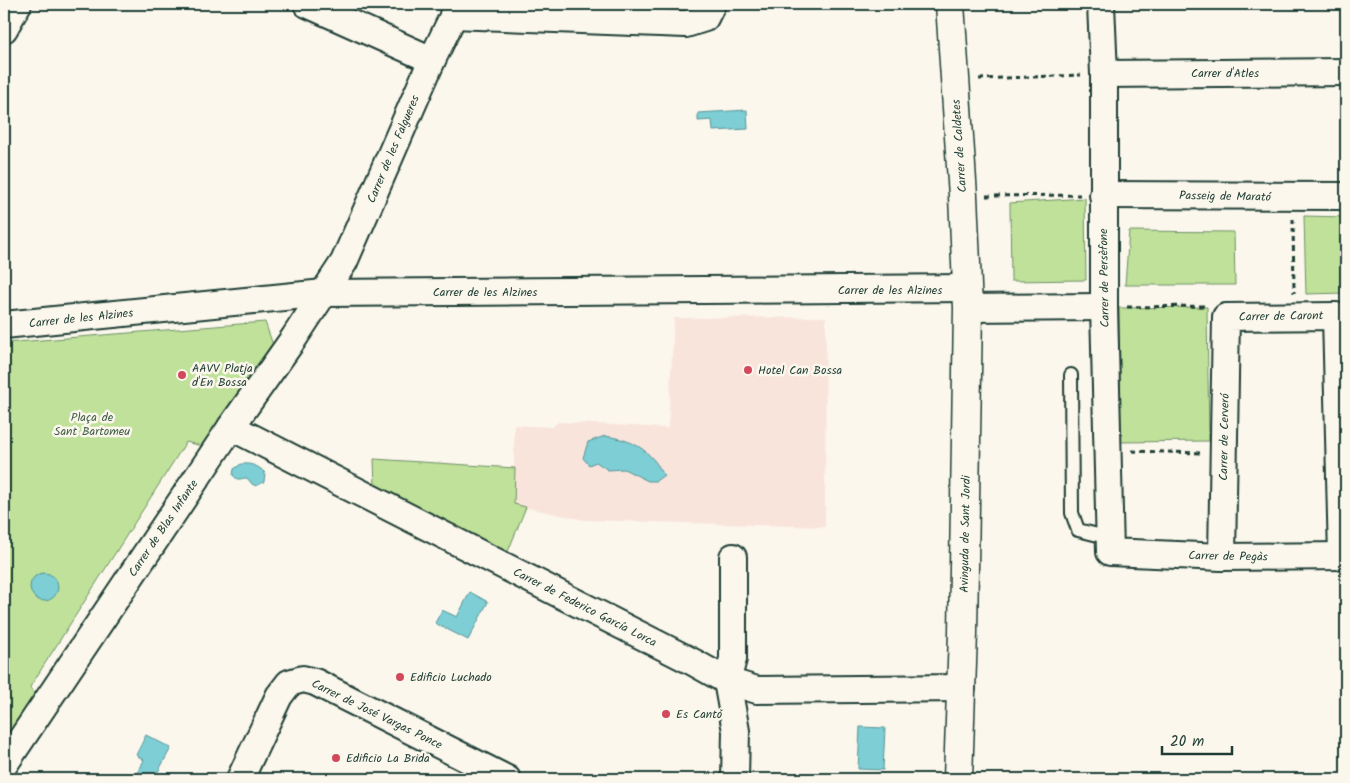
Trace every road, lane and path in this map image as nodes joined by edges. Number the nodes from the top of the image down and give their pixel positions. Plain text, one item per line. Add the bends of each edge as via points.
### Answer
1 (18, 4) edge
2 (307, 4) edge
3 (712, 4) edge
4 (950, 4) edge
5 (1101, 4) edge
6 (456, 10) edge
7 (4, 30) edge
8 (432, 60) junction
9 (1346, 72) edge
10 (1104, 74) junction
11 (954, 80) junction
12 (1103, 195) junction
13 (963, 196) junction
14 (1293, 196) junction
15 (1346, 196) edge
16 (324, 293) junction
17 (967, 298) junction
18 (1104, 307) junction
19 (1294, 316) junction
20 (1226, 317) junction
21 (4, 325) edge
22 (1071, 375) dead end
23 (231, 427) junction
24 (1108, 450) junction
25 (1224, 454) junction
26 (1110, 545) junction
27 (733, 556) dead end
28 (1344, 557) edge
29 (1222, 558) junction
30 (727, 681) junction
31 (962, 688) junction
32 (4, 765) edge
33 (240, 779) edge
34 (507, 779) edge
35 (735, 779) edge
36 (958, 779) edge

1 - 7 street
2 - 8 street
3 - 6 street via 705,18 686,24
4 - 11 street, Carrer de Caldetes
5 - 10 street, Carrer de Persèfone
6 - 8 street, Carrer de les Falgueres
8 - 16 street, Carrer de les Falgueres via 344,262
9 - 10 street, Carrer d'Atles
10 - 11 path
10 - 12 street, Carrer de Persèfone
11 - 13 street, Carrer de Caldetes
12 - 13 path
12 - 14 street, Passeig de Marató
12 - 18 street, Carrer de Persèfone
13 - 17 street, Carrer de Caldetes
14 - 15 street, Passeig de Marató
14 - 19 path
16 - 17 street, Carrer de les Alzines
16 - 21 street, Carrer de les Alzines
16 - 23 street, Carrer de Blas Infante
17 - 18 street, Carrer de les Alzines
17 - 31 street, Avinguda de Sant Jordi
18 - 20 path via 1206,306
18 - 24 street, Carrer de Persèfone
19 - 20 street, Carrer de Caront
19 - 28 street, Carrer de Caront via 1336,316
20 - 25 street, Carrer de Cerveró
22 - 26 lane via 1072,513 1078,530
23 - 30 street, Carrer de Federico García Lorca
23 - 32 street, Carrer de Blas Infante
24 - 25 path
24 - 26 street, Carrer de Persèfone
25 - 29 street, Carrer de Cerveró
26 - 29 street, Carrer de Pegàs
27 - 30 street via 733,659
28 - 29 street, Carrer de Pegàs
30 - 31 street, Carrer de Federico García Lorca via 757,690
30 - 35 street via 736,731
31 - 36 street, Avinguda de Sant Jordi
33 - 34 street, Carrer de José Vargas Ponce via 279,696 288,683 302,679 315,682

